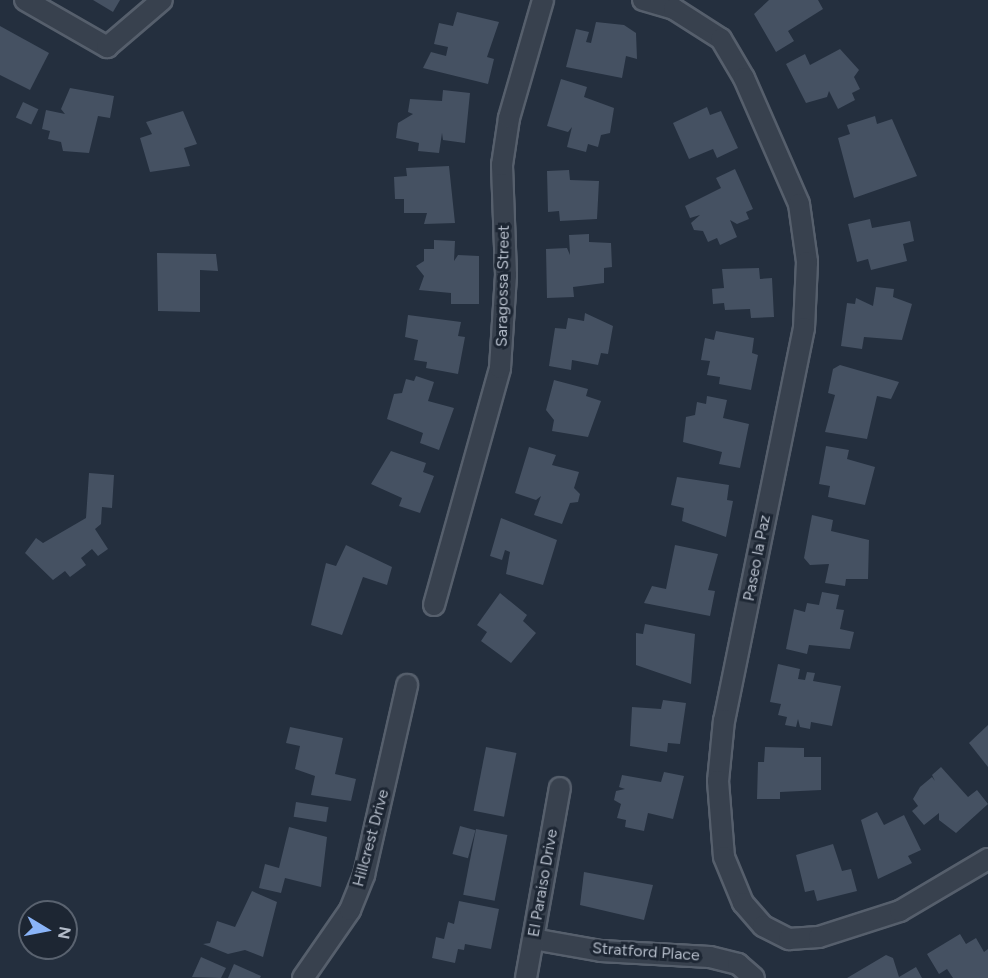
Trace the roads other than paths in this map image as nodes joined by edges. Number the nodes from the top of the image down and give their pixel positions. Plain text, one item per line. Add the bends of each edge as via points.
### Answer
1 (25, 0) edge
2 (162, 0) edge
3 (543, 0) edge
4 (643, 0) edge
5 (434, 605) dead end
6 (408, 685) dead end
7 (560, 788) dead end
8 (988, 858) edge
9 (533, 939) junction
10 (303, 978) edge
11 (526, 978) edge
12 (754, 978) edge

1 - 2 street via 107,47
3 - 5 street, Saragossa Street via 509,118 502,165 506,275 500,368
4 - 8 street, Paseo la Paz via 674,9 721,39 744,78 799,204 807,262 804,328 722,740 718,781 724,857 743,903 763,926 789,939 819,937 900,911
6 - 10 street, Hillcrest Drive via 364,875 350,910
7 - 9 street, El Paraiso Drive
9 - 11 street, El Paraiso Drive
9 - 12 street, Stratford Place via 601,951 710,957 738,964

